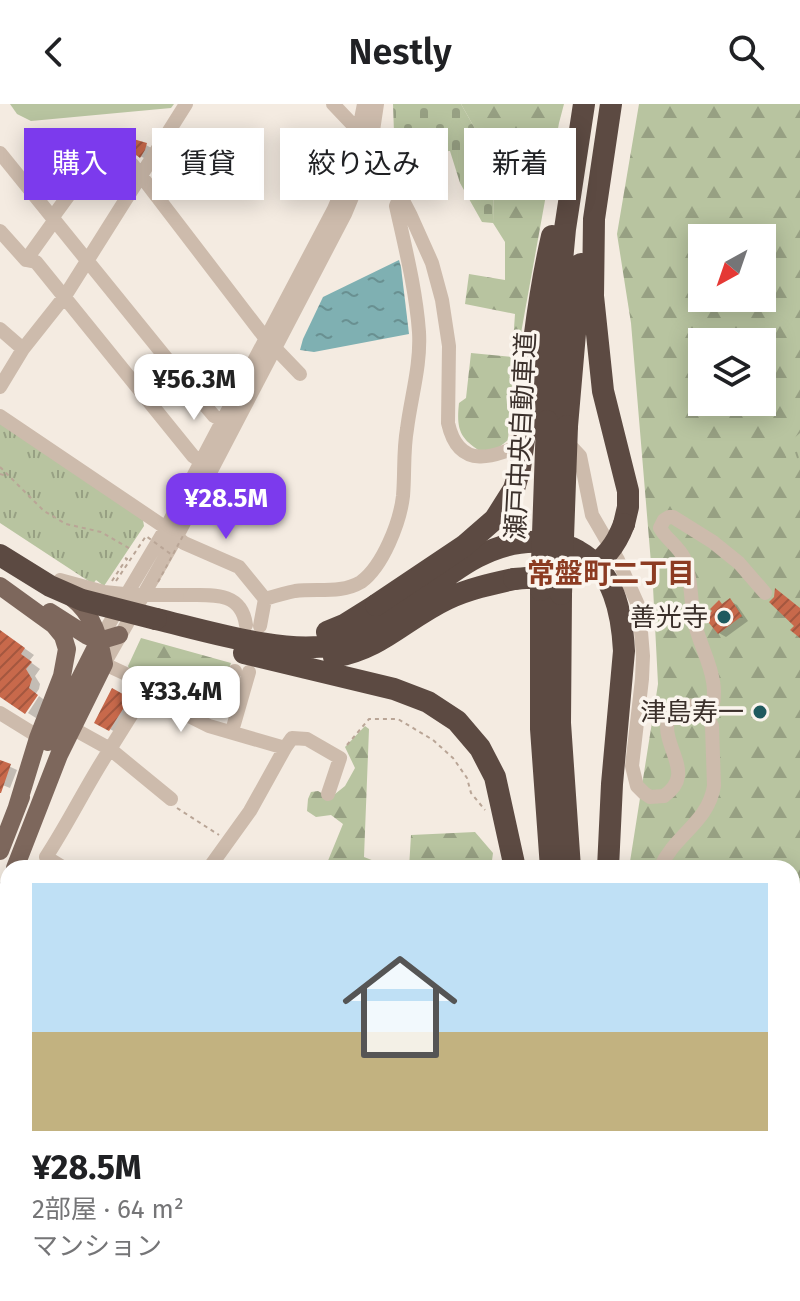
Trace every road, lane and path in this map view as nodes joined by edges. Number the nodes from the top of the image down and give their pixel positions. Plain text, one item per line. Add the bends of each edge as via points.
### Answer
1 (186, 104) edge
2 (333, 104) edge
3 (364, 104) edge
4 (377, 104) edge
5 (584, 104) edge
6 (604, 104) edge
7 (611, 104) edge
8 (355, 128) edge
9 (360, 128) edge
10 (373, 128) edge
11 (577, 148) junction
12 (0, 153) edge
13 (142, 176) junction
14 (338, 200) edge
15 (351, 200) edge
16 (398, 200) edge
17 (402, 200) edge
18 (53, 220) junction
19 (0, 231) edge
20 (26, 260) junction
21 (87, 260) junction
22 (65, 296) junction
23 (0, 329) edge
24 (270, 343) junction
25 (23, 349) junction
26 (300, 374) dead end
27 (0, 387) edge
28 (0, 416) edge
29 (557, 423) junction
30 (227, 425) junction
31 (206, 465) junction
32 (0, 467) edge
33 (0, 474) edge
34 (8, 476) junction
35 (175, 533) junction
36 (0, 543) edge
37 (132, 550) dead end
38 (172, 555) junction
39 (148, 558) junction
40 (125, 559) dead end
41 (5, 564) edge
42 (0, 584) edge
43 (158, 584) dead end
44 (60, 587) junction
45 (551, 592) junction
46 (765, 593) dead end
47 (265, 599) junction
48 (119, 635) joint
49 (263, 639) junction
50 (98, 654) junction
51 (153, 686) junction
52 (0, 713) edge
53 (709, 718) junction
54 (72, 728) junction
55 (232, 731) junction
56 (43, 740) junction
57 (285, 748) junction
58 (110, 749) junction
59 (340, 758) junction
60 (328, 794) dead end
61 (171, 799) joint
62 (485, 810) dead end
63 (228, 841) junction
64 (23, 846) junction
65 (0, 851) edge
66 (46, 857) junction
67 (18, 860) edge
68 (51, 860) edge
69 (215, 860) edge
70 (513, 860) edge
71 (550, 860) edge
72 (569, 860) edge
73 (608, 860) edge
74 (664, 860) edge

1 - 13 street
2 - 8 street
3 - 9 street
4 - 10 street
5 - 11 highway, 瀬戸中央自動車道
6 - 29 highway, 瀬戸中央自動車道
7 - 49 highway, bridge via 594,219 593,296 603,391 628,491 618,541 590,568 478,588 445,600 387,638 348,655 316,660
11 - 29 highway, 瀬戸中央自動車道 via 565,229
11 - 49 highway, bridge via 564,179 541,284 520,468 495,519 464,546 344,625 304,638
12 - 18 street
13 - 18 street via 132,164 98,155
13 - 21 street
13 - 24 street
14 - 24 street
15 - 24 street
16 - 47 street via 419,333 400,514 385,551 359,583
17 - 53 street via 432,263 442,300 449,346 448,423 457,444 484,458 550,436 567,442 580,456 592,515 639,607 642,679 632,766 644,793 664,796 675,785 678,769 667,738 673,713 695,706
18 - 20 street
18 - 21 street
19 - 20 street
20 - 22 street via 36,262
21 - 22 street
21 - 30 street via 197,396
22 - 25 street
22 - 31 street via 193,456
23 - 25 street
24 - 26 street
24 - 30 street
25 - 27 street
28 - 35 street
29 - 45 highway, 瀬戸中央自動車道, bridge
30 - 31 street
31 - 35 street
32 - 34 path
33 - 34 path
34 - 37 path via 44,511
35 - 38 path, bridge
35 - 39 street
35 - 47 street via 184,543 239,567
35 - 48 street
36 - 44 main road
38 - 40 path, bridge via 146,532 112,582
38 - 43 path, bridge
39 - 44 street via 104,599
39 - 50 street
41 - 49 highway, bridge via 153,625
41 - 49 street, bridge via 104,592 222,596 239,605
42 - 50 main road via 93,639
42 - 56 main road via 47,618 66,643 65,666
44 - 50 main road via 89,615
45 - 71 highway, 瀬戸中央自動車道 via 541,729
45 - 72 highway, 瀬戸中央自動車道
46 - 53 street via 713,542 673,517 661,523 663,534 685,559 695,623 712,669
47 - 49 street
48 - 50 main road
49 - 70 highway via 413,695 457,721 495,777
49 - 73 highway via 300,647 334,644 388,620 473,559 513,542 551,542 588,556 607,579 623,634
50 - 51 street
50 - 54 main road
50 - 56 main road
51 - 55 street via 189,716
51 - 55 street via 211,696 242,671
51 - 58 street
52 - 56 street
53 - 74 street via 714,736 713,796
54 - 58 street
54 - 64 main road
55 - 57 street
56 - 65 main road
57 - 59 street via 292,738 307,739
57 - 63 street
58 - 61 street
58 - 66 street
59 - 60 street
59 - 62 path via 369,719 398,719 453,758
61 - 63 path
63 - 69 street
64 - 66 street
64 - 67 main road
66 - 68 street

